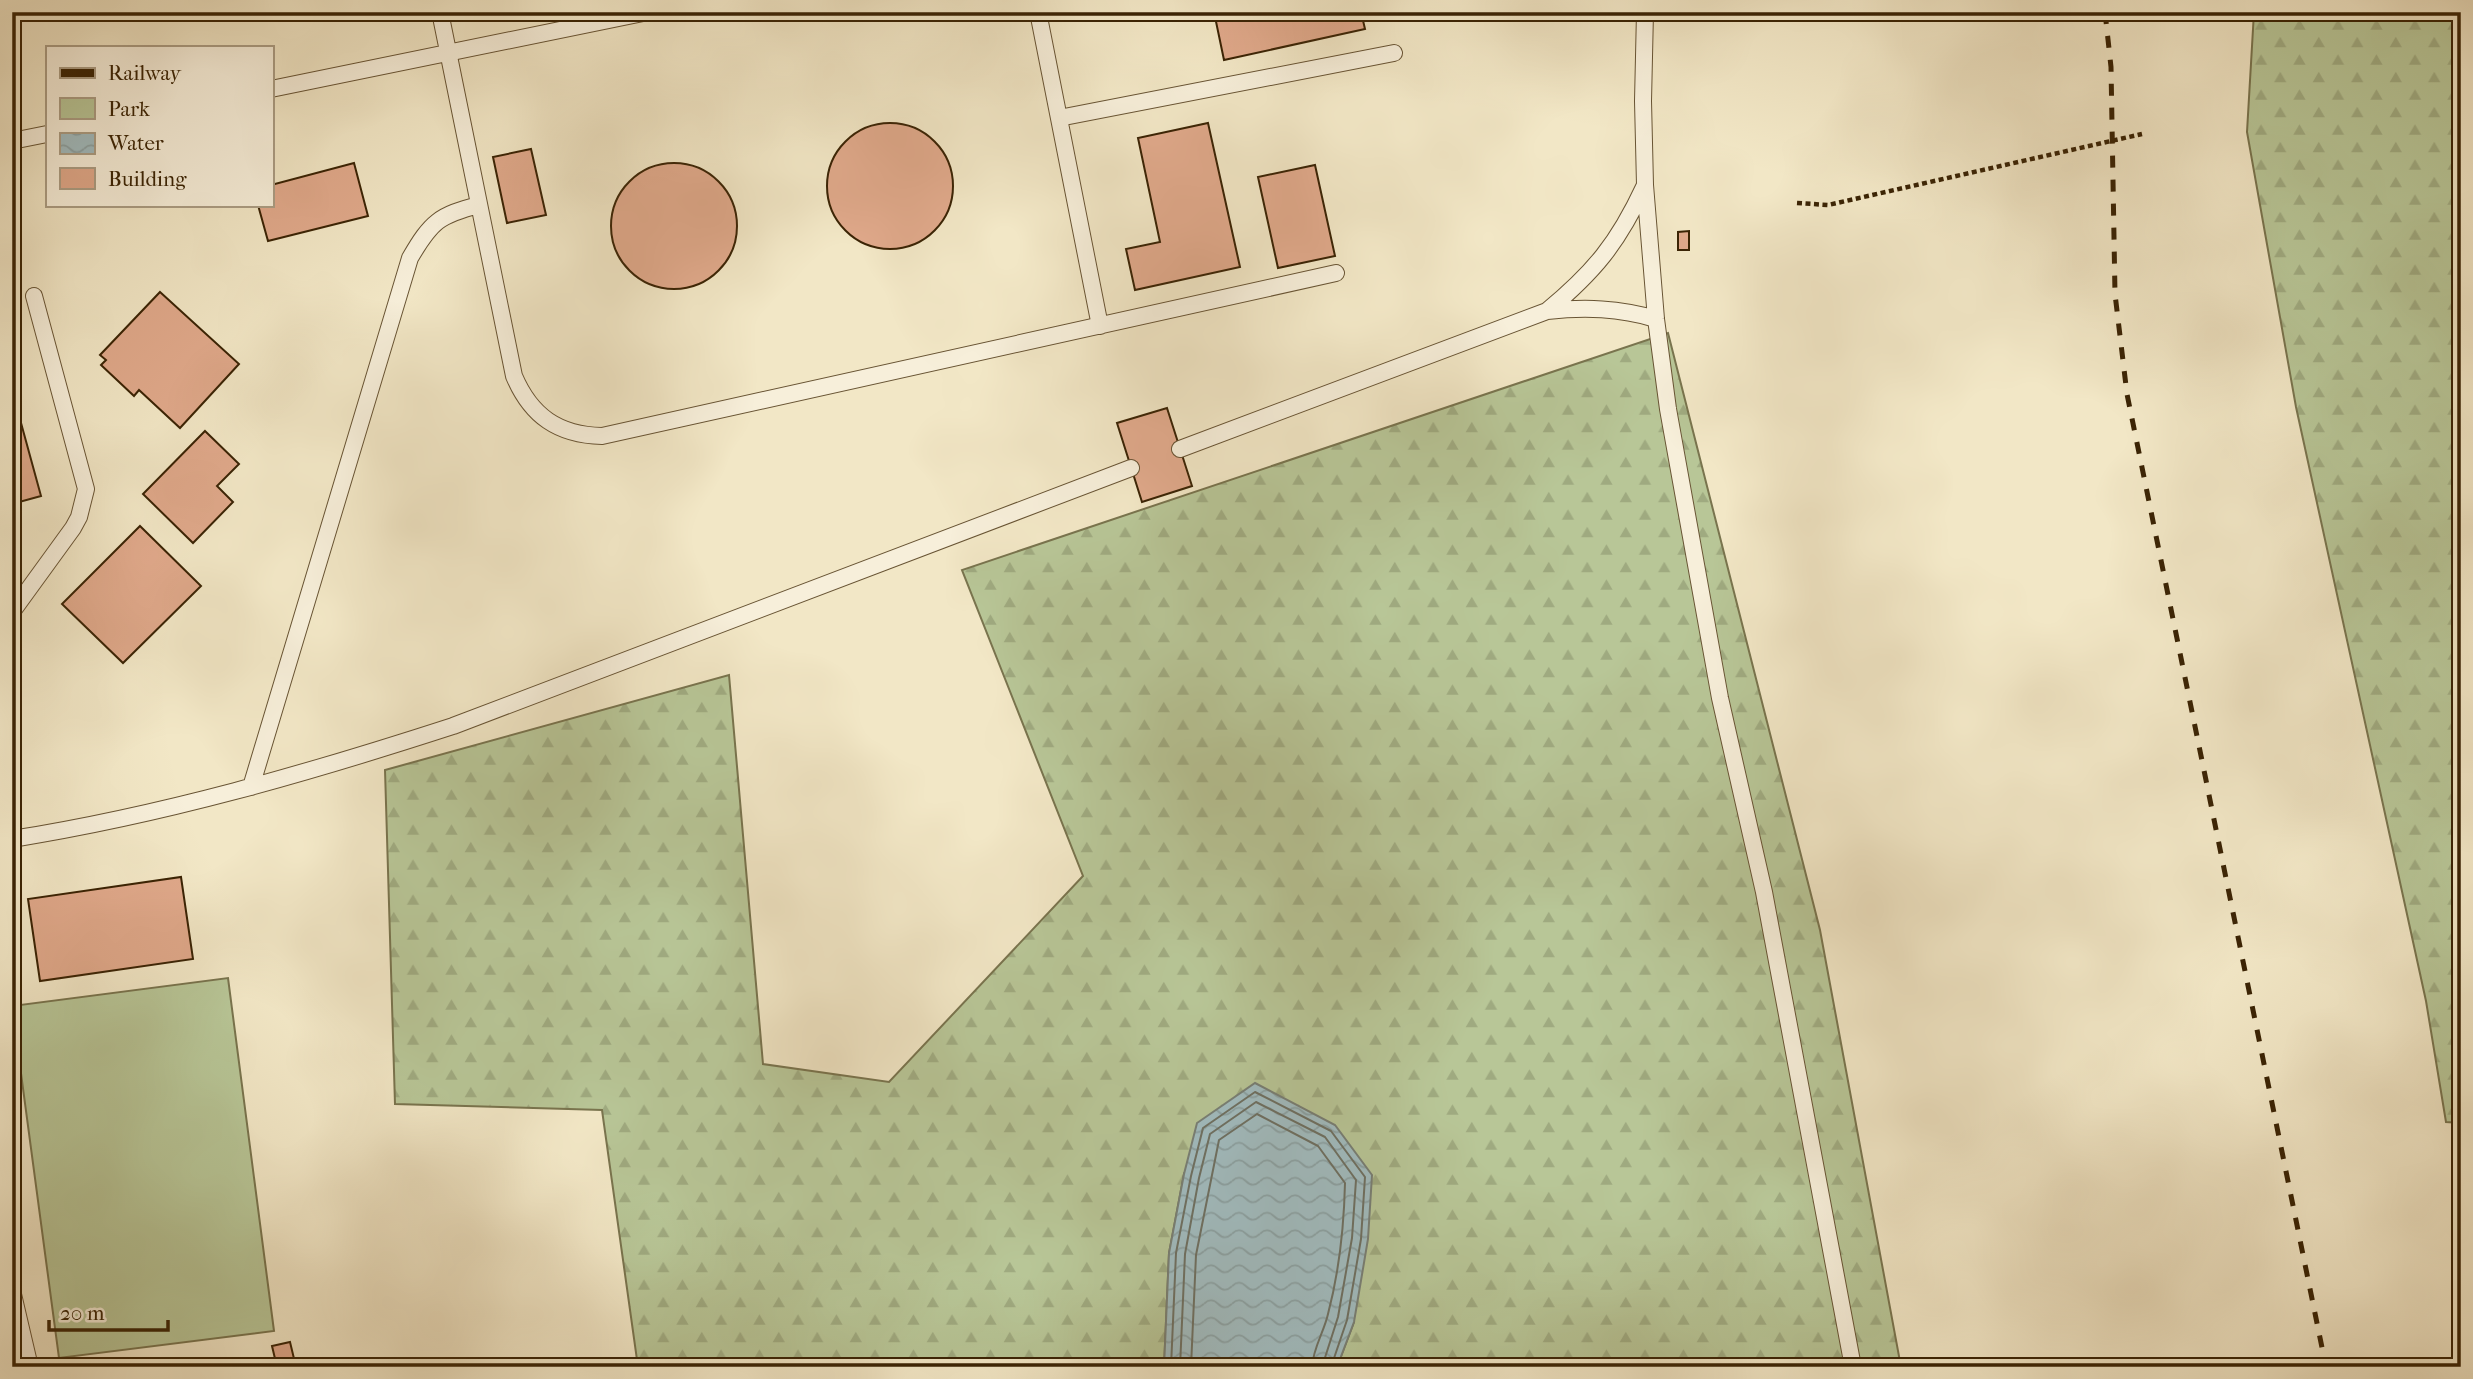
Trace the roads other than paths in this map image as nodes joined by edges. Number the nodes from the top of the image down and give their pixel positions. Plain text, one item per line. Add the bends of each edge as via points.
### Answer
1 (440, 12) edge
2 (648, 12) edge
3 (1038, 12) edge
4 (1645, 12) edge
5 (448, 53) junction
6 (1394, 53) dead end
7 (273, 89) edge
8 (1059, 118) junction
9 (46, 134) edge
10 (12, 141) edge
11 (1646, 185) junction
12 (479, 205) junction
13 (1336, 273) dead end
14 (34, 296) dead end
15 (1547, 311) junction
16 (1656, 319) junction
17 (1100, 326) junction
18 (1180, 449) dead end
19 (1131, 467) dead end
20 (12, 612) edge
21 (251, 787) junction
22 (12, 839) edge
23 (12, 1290) edge
24 (30, 1367) edge
25 (1853, 1367) edge

1 - 5 lane
2 - 5 lane
3 - 8 lane
4 - 11 lane
5 - 7 lane
5 - 12 lane
6 - 8 lane
8 - 17 lane
9 - 10 lane
11 - 15 lane via 1606,256
11 - 16 lane
12 - 17 lane via 514,376 522,394 549,422 584,436 602,436
12 - 21 lane via 449,213 423,236 410,258
13 - 17 lane
14 - 20 lane via 86,489 73,528
15 - 16 lane via 1607,308
15 - 18 lane
16 - 25 lane via 1720,698 1764,892
19 - 21 lane via 453,726
21 - 22 lane via 112,821
23 - 24 lane

